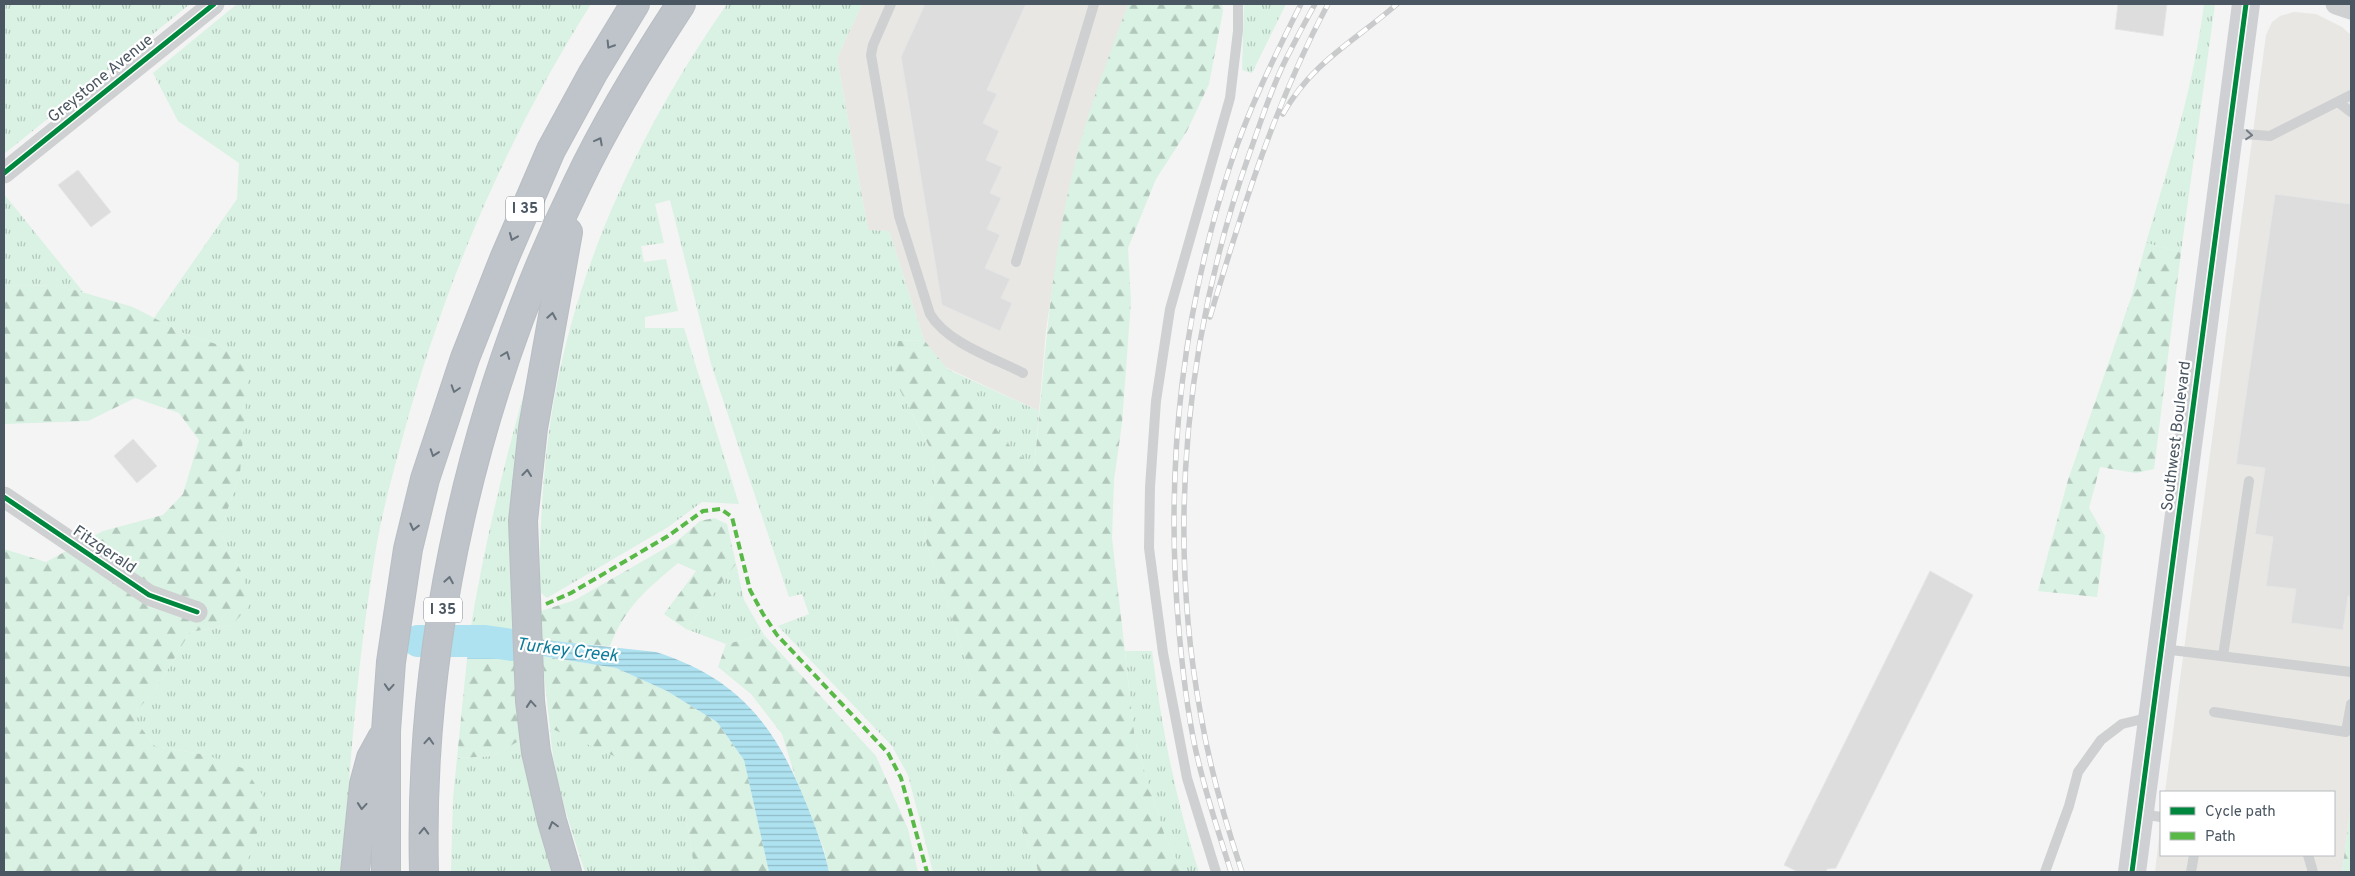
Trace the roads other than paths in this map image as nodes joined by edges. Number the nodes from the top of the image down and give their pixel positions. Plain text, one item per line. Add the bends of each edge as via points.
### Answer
1 (214, 4) edge
2 (636, 4) edge
3 (681, 4) edge
4 (891, 4) edge
5 (1094, 4) edge
6 (1238, 4) edge
7 (2246, 4) edge
8 (2336, 4) edge
9 (2351, 9) edge
10 (2351, 95) edge
11 (2338, 102) junction
12 (2351, 112) edge
13 (2229, 133) junction
14 (4, 173) edge
15 (576, 184) junction
16 (1016, 262) dead end
17 (1023, 373) dead end
18 (2249, 481) dead end
19 (4, 496) edge
20 (197, 612) dead end
21 (2162, 649) junction
22 (2223, 656) junction
23 (2351, 672) edge
24 (2351, 704) edge
25 (2214, 712) dead end
26 (2153, 717) junction
27 (379, 758) junction
28 (2150, 816) edge
29 (2194, 856) edge
30 (2308, 856) edge
31 (355, 872) edge
32 (386, 872) edge
33 (424, 872) edge
34 (567, 872) edge
35 (1216, 872) edge
36 (2045, 872) edge
37 (2132, 872) edge
38 (2191, 872) edge
39 (2313, 872) edge

1 - 14 street, Greystone Avenue
2 -> 27 highway, I 35 via 551,150 465,358 425,479 408,549 390,662 386,731
15 -> 3 highway, I 35 via 633,79
4 - 17 lane via 871,55 899,216 930,314 936,324 952,337
5 - 16 lane
6 - 35 lane via 1230,98 1170,309 1156,400 1150,487 1149,548 1163,653 1187,778
7 - 13 main road, Southwest Boulevard
8 - 9 street
10 - 11 lane
11 - 12 lane
13 -> 11 lane via 2270,136
13 - 21 main road, Southwest Boulevard
33 -> 15 highway, I 35 via 431,703 457,533 500,370
34 -> 15 highway via 536,752 530,701 522,521 539,391
18 - 22 lane
19 - 20 street, Fitzgerald via 149,595
21 - 22 lane
21 - 26 main road, Southwest Boulevard
22 - 23 lane
24 - 25 lane via 2346,732
26 - 28 main road, Southwest Boulevard
26 - 36 lane via 2122,724 2101,740 2078,772
27 -> 31 highway via 364,784
27 - 32 highway
28 - 37 main road, Southwest Boulevard
29 - 38 lane
30 - 39 lane

